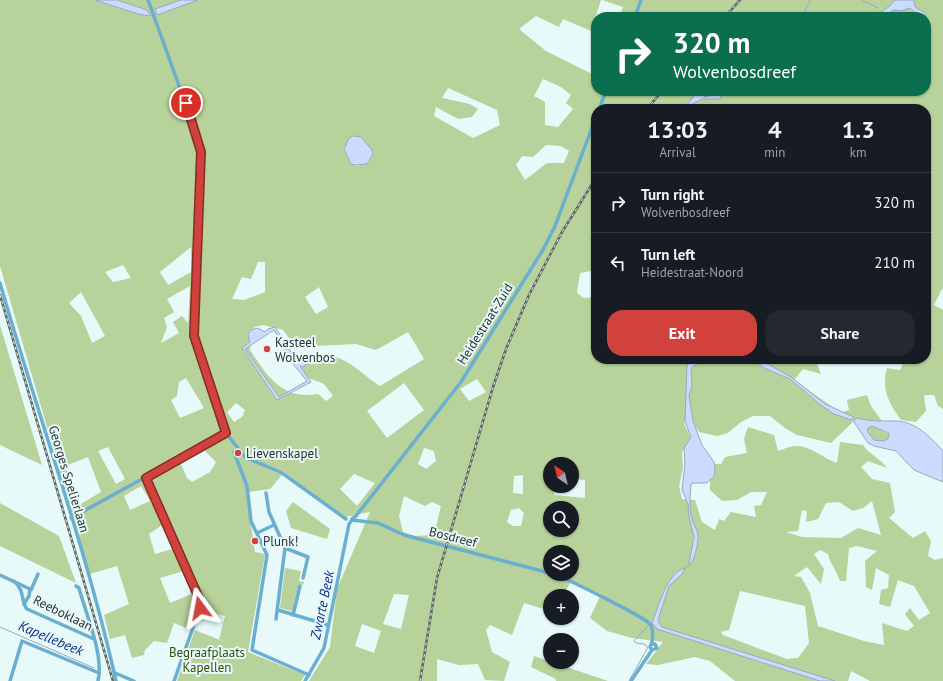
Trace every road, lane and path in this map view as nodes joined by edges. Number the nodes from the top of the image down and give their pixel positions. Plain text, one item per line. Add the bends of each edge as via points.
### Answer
1 (148, 0) edge
2 (641, 0) edge
3 (637, 12) edge
4 (591, 130) edge
5 (0, 283) edge
6 (226, 433) junction
7 (234, 452) dead end
8 (146, 478) junction
9 (266, 493) dead end
10 (71, 518) junction
11 (346, 519) junction
12 (352, 519) junction
13 (349, 524) junction
14 (274, 525) junction
15 (257, 533) junction
16 (285, 548) junction
17 (543, 571) edge
18 (38, 574) dead end
19 (0, 575) edge
20 (302, 578) dead end
21 (14, 581) junction
22 (568, 581) edge
23 (76, 586) dead end
24 (300, 586) dead end
25 (31, 590) junction
26 (24, 604) junction
27 (278, 610) junction
28 (293, 615) junction
29 (276, 619) dead end
30 (328, 625) junction
31 (94, 639) junction
32 (99, 673) junction
33 (115, 673) junction
34 (309, 674) junction
35 (10, 681) edge
36 (98, 681) edge
37 (116, 681) edge
38 (134, 681) edge
39 (174, 681) edge
40 (305, 681) edge
41 (631, 681) edge

1 - 6 street via 196,130 201,152 194,336
2 - 3 street
4 - 12 street, Heidestraat-Zuid via 555,226 544,248 461,382
5 - 10 street, Georges Spelierlaan
6 - 8 street
6 - 11 street via 245,457 282,473
7 - 15 street via 247,486 251,521
8 - 10 street
8 - 39 street via 200,601 200,608
9 - 14 street
10 - 33 street, Georges Spelierlaan
11 - 12 street, Bosdreef
11 - 13 street
12 - 13 street, Heidestraat-Zuid
12 - 17 street, Bosdreef via 378,523 404,535
13 - 30 street
14 - 15 street
14 - 16 street
15 - 34 street via 267,555 252,650
16 - 20 street via 308,557
16 - 27 street
18 - 25 street, Reeboklaan
19 - 21 street, Reeboklaan
21 - 25 street, Reeboklaan
21 - 26 street, Reeboklaan via 23,592
22 - 41 street via 643,619 652,629 652,644 657,648 652,650
23 - 31 street via 79,588
24 - 28 street
25 - 26 street, Reeboklaan
26 - 31 street, Reeboklaan via 27,609
27 - 28 street
27 - 29 street
28 - 30 street
30 - 34 street via 324,648
31 - 32 street
32 - 35 street via 22,640
32 - 36 street
33 - 37 street, Georges Spelierlaan
33 - 38 street
34 - 40 street

